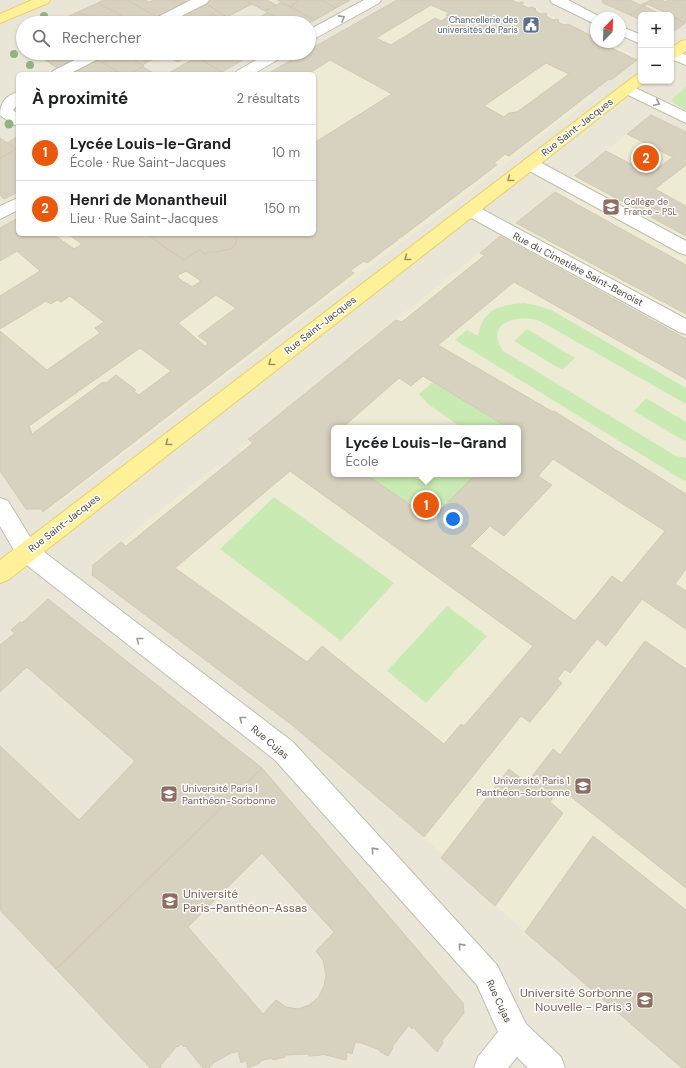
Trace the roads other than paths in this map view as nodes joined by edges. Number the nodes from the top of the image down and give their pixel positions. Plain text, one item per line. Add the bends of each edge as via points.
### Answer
1 (43, 0) edge
2 (202, 0) edge
3 (374, 0) edge
4 (557, 0) edge
5 (590, 15) edge
6 (171, 16) edge
7 (0, 19) edge
8 (316, 32) edge
9 (626, 33) edge
10 (638, 39) edge
11 (686, 44) edge
12 (674, 52) edge
13 (674, 55) edge
14 (85, 60) edge
15 (267, 60) edge
16 (686, 61) edge
17 (62, 72) edge
18 (246, 72) edge
19 (634, 83) edge
20 (16, 98) edge
21 (686, 118) edge
22 (16, 120) edge
23 (530, 164) junction
24 (16, 204) edge
25 (470, 210) junction
26 (0, 213) edge
27 (686, 249) edge
28 (686, 327) edge
29 (0, 507) edge
30 (27, 552) junction
31 (0, 573) edge
32 (515, 1035) junction
33 (489, 1068) edge
34 (550, 1068) edge

1 - 7 main road
2 - 6 street
8 -> 3 street
4 - 5 street
9 - 10 street
11 - 12 main road
13 - 16 street
14 - 17 street
15 - 18 street
19 -> 21 street
19 - 23 main road, Rue Saint-Jacques
20 - 22 street via 4,111
23 -> 25 main road, Rue Saint-Jacques
23 - 27 street
24 - 26 street
25 - 28 street, Rue du Cimetière Saint-Benoist
25 -> 30 main road, Rue Saint-Jacques
29 - 30 street, Rue Cujas
30 - 31 main road, Rue Saint-Jacques
32 -> 30 street, Rue Cujas via 487,975 284,751
32 - 33 street
32 - 34 street

